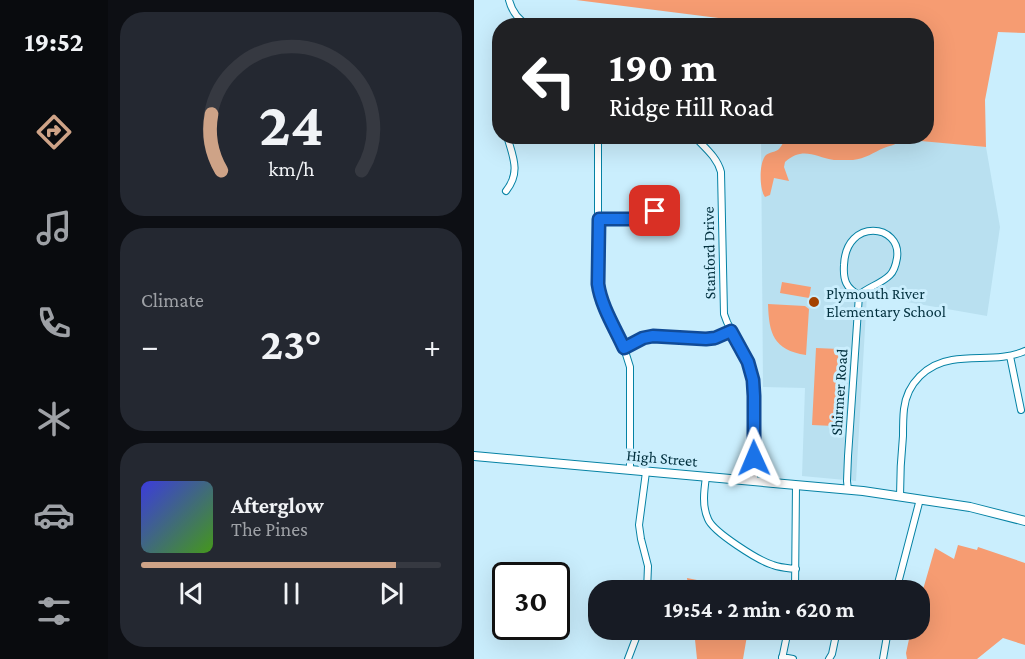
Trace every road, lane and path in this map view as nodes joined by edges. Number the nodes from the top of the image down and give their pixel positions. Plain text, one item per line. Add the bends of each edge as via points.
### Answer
1 (509, 0) edge
2 (517, 18) edge
3 (509, 144) edge
4 (598, 144) edge
5 (702, 144) edge
6 (506, 190) dead end
7 (655, 211) dead end
8 (599, 219) junction
9 (859, 295) junction
10 (731, 331) junction
11 (624, 348) junction
12 (1025, 351) edge
13 (1010, 356) junction
14 (1021, 410) dead end
15 (474, 456) edge
16 (630, 470) junction
17 (646, 472) junction
18 (706, 477) junction
19 (754, 481) junction
20 (796, 485) junction
21 (848, 490) junction
22 (900, 496) junction
23 (920, 499) junction
24 (1025, 521) edge
25 (796, 569) junction
26 (647, 580) edge
27 (796, 580) edge
28 (899, 580) edge
29 (635, 640) edge
30 (786, 640) edge
31 (834, 640) edge
32 (886, 640) edge
33 (782, 658) edge
34 (628, 659) edge
35 (793, 659) edge
36 (829, 659) edge
37 (883, 659) edge

1 - 2 street
3 - 6 street via 515,173
4 - 8 street
5 - 10 street, Stanford Drive via 715,158 721,172 723,307
7 - 8 street via 639,219
8 - 11 street via 598,284
9 - 9 street via 889,277 896,265 896,243 884,233 866,231 848,245 845,279 850,290
9 - 21 street, Shirmer Road
10 - 11 street via 706,339 653,336
10 - 19 street, Stanford Drive via 753,380
11 - 16 street via 630,367
12 - 13 street
13 - 14 street
13 - 22 street via 943,362 919,377 908,393 904,409
15 - 16 main road, High Street
16 - 17 main road, High Street
17 - 18 main road, High Street
17 - 26 street via 639,525
18 - 19 main road, High Street
18 - 25 street via 705,510 711,526 764,562
19 - 20 main road, High Street
20 - 21 main road, High Street
20 - 25 street
21 - 22 main road, High Street
22 - 23 main road, High Street
23 - 24 main road, High Street
23 - 28 street
25 - 27 street
29 - 34 street
30 - 33 street
31 - 36 street
32 - 37 street
33 - 35 street

